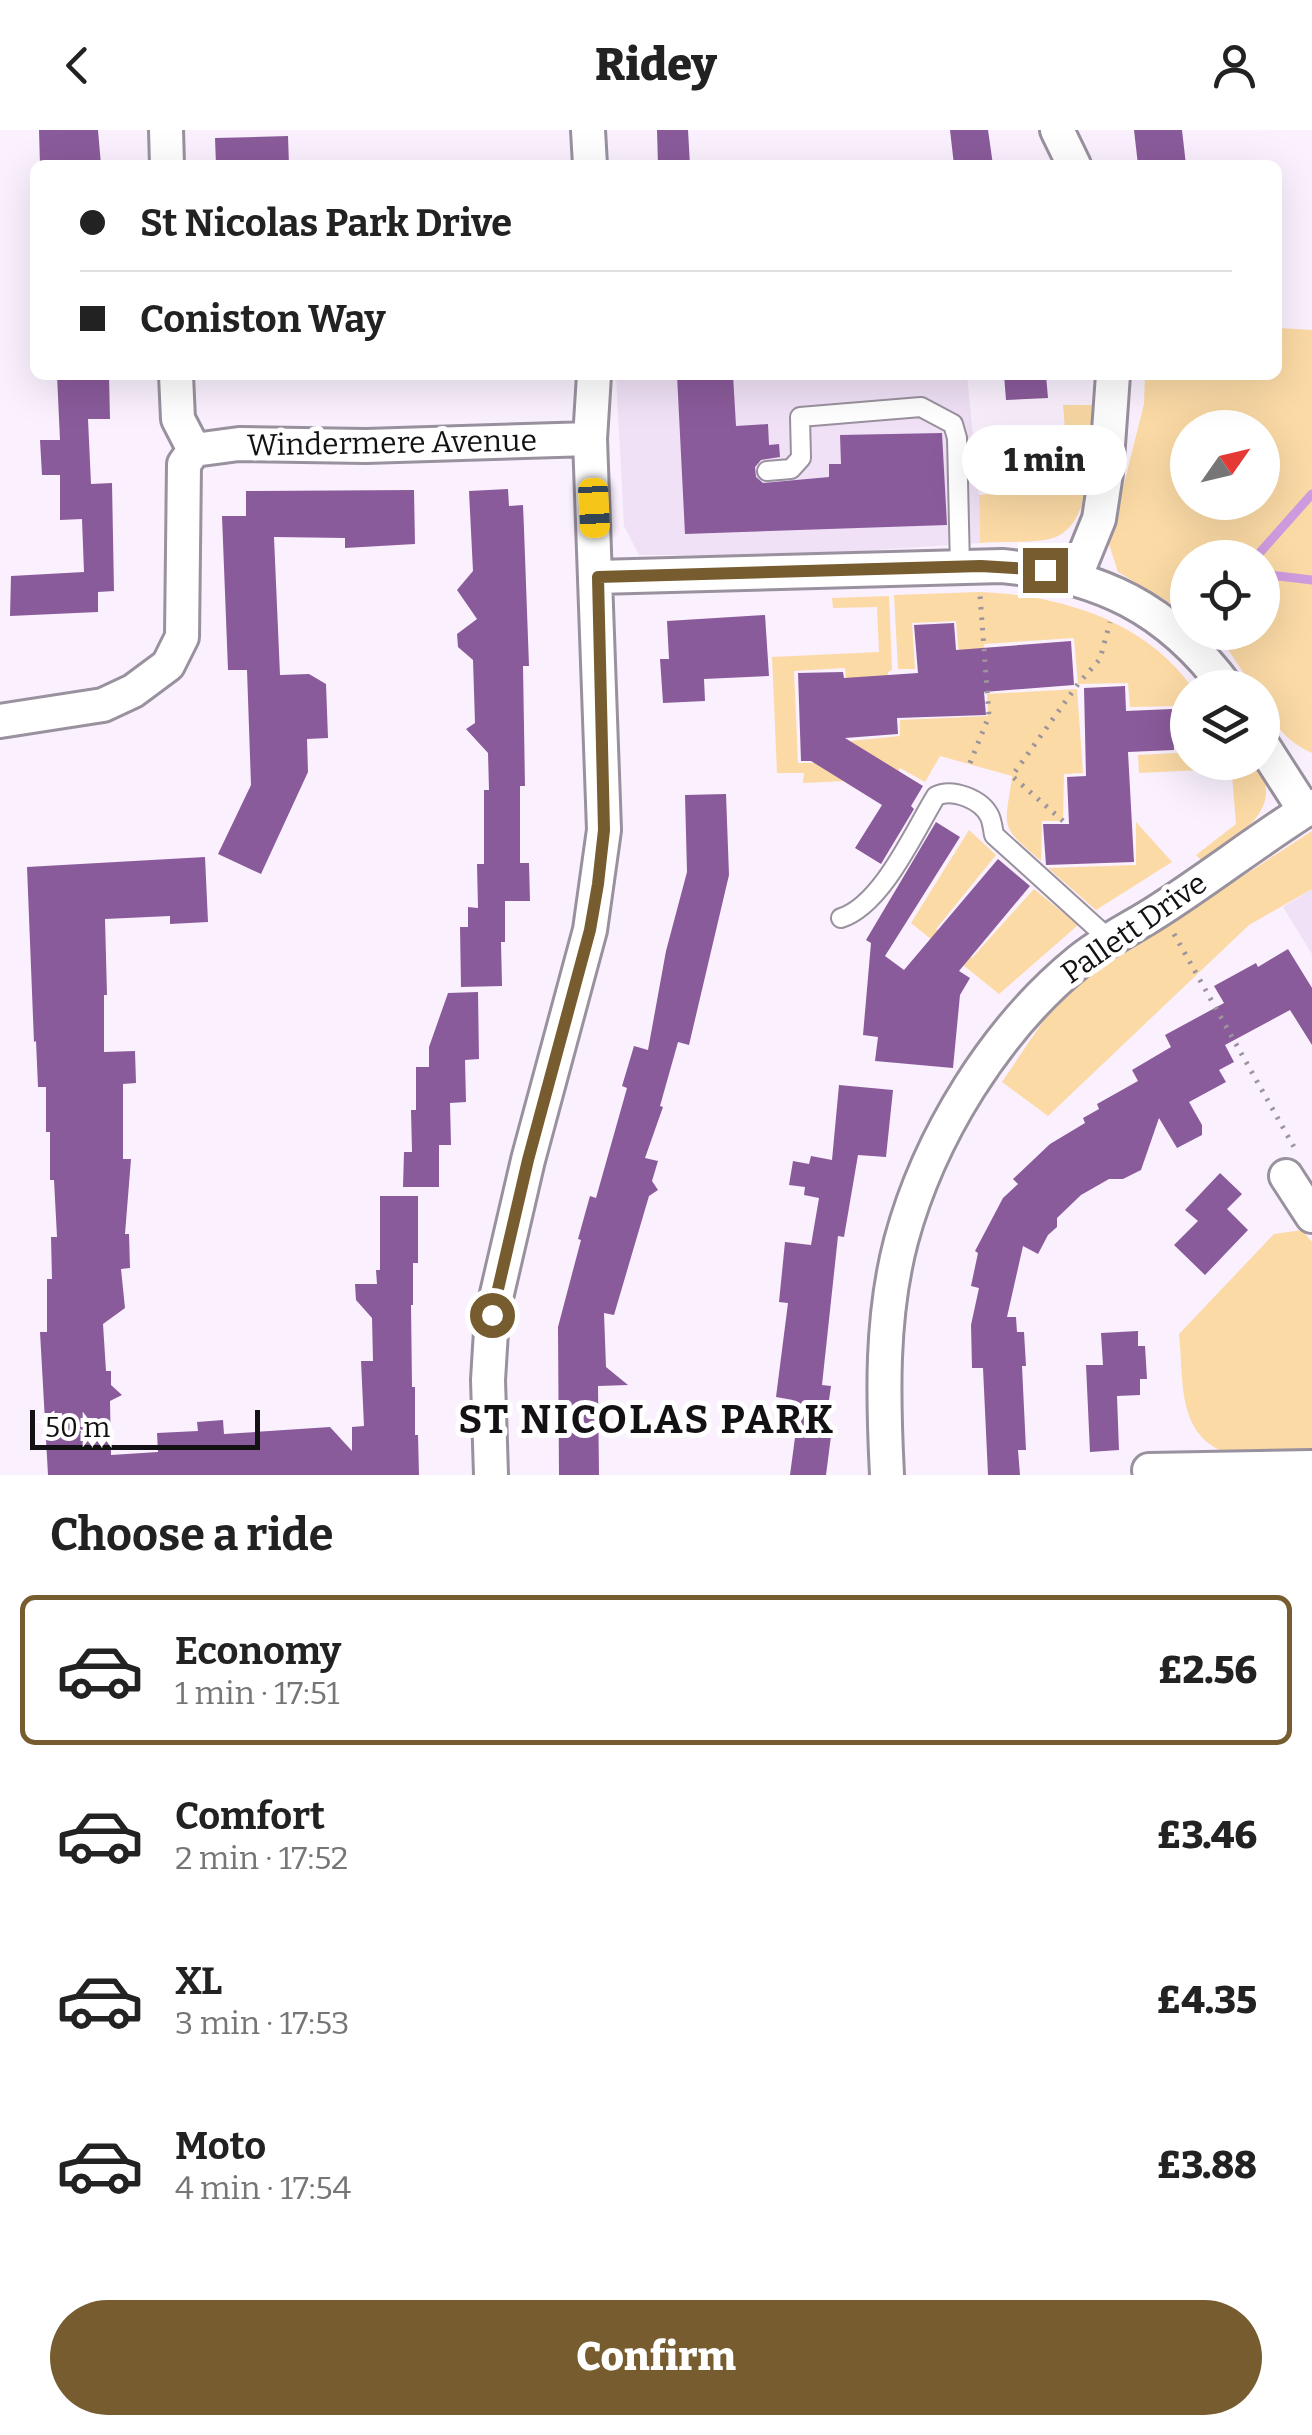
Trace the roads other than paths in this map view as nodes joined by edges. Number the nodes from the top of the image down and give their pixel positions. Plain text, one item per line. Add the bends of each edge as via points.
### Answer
1 (166, 130) edge
2 (588, 130) edge
3 (1057, 130) edge
4 (167, 160) edge
5 (590, 160) edge
6 (1072, 160) edge
7 (176, 380) edge
8 (594, 380) edge
9 (1113, 380) edge
10 (590, 439) junction
11 (194, 450) junction
12 (766, 471) dead end
13 (598, 577) junction
14 (1075, 578) junction
15 (970, 579) junction
16 (1214, 670) edge
17 (0, 721) edge
18 (1280, 769) edge
19 (1308, 808) edge
20 (841, 918) dead end
21 (1110, 940) junction
22 (1286, 1176) road end
23 (1312, 1216) edge
24 (1312, 1467) edge
25 (1149, 1470) dead end
26 (490, 1475) edge
27 (887, 1475) edge

1 - 4 street
2 - 5 street
3 - 6 street
7 - 11 street via 178,419
8 - 10 street
9 - 14 street via 1099,519
10 - 11 street, Windermere Avenue
10 - 13 street
11 - 17 street via 184,464 182,637 168,665 103,705
12 - 15 lane via 791,468 801,458 800,417 921,406 953,424 957,438
13 - 15 street
13 - 26 street via 604,830 598,884 492,1315
14 - 15 street via 1045,570
14 - 16 street via 1174,626
18 - 19 street
19 - 21 street, Pallett Drive
20 - 21 lane via 879,889 936,796 955,793 980,805 994,835
21 - 27 street, Pallett Drive via 1080,959 996,1046 954,1112 917,1195 891,1293 883,1382
22 - 23 street
24 - 25 street

